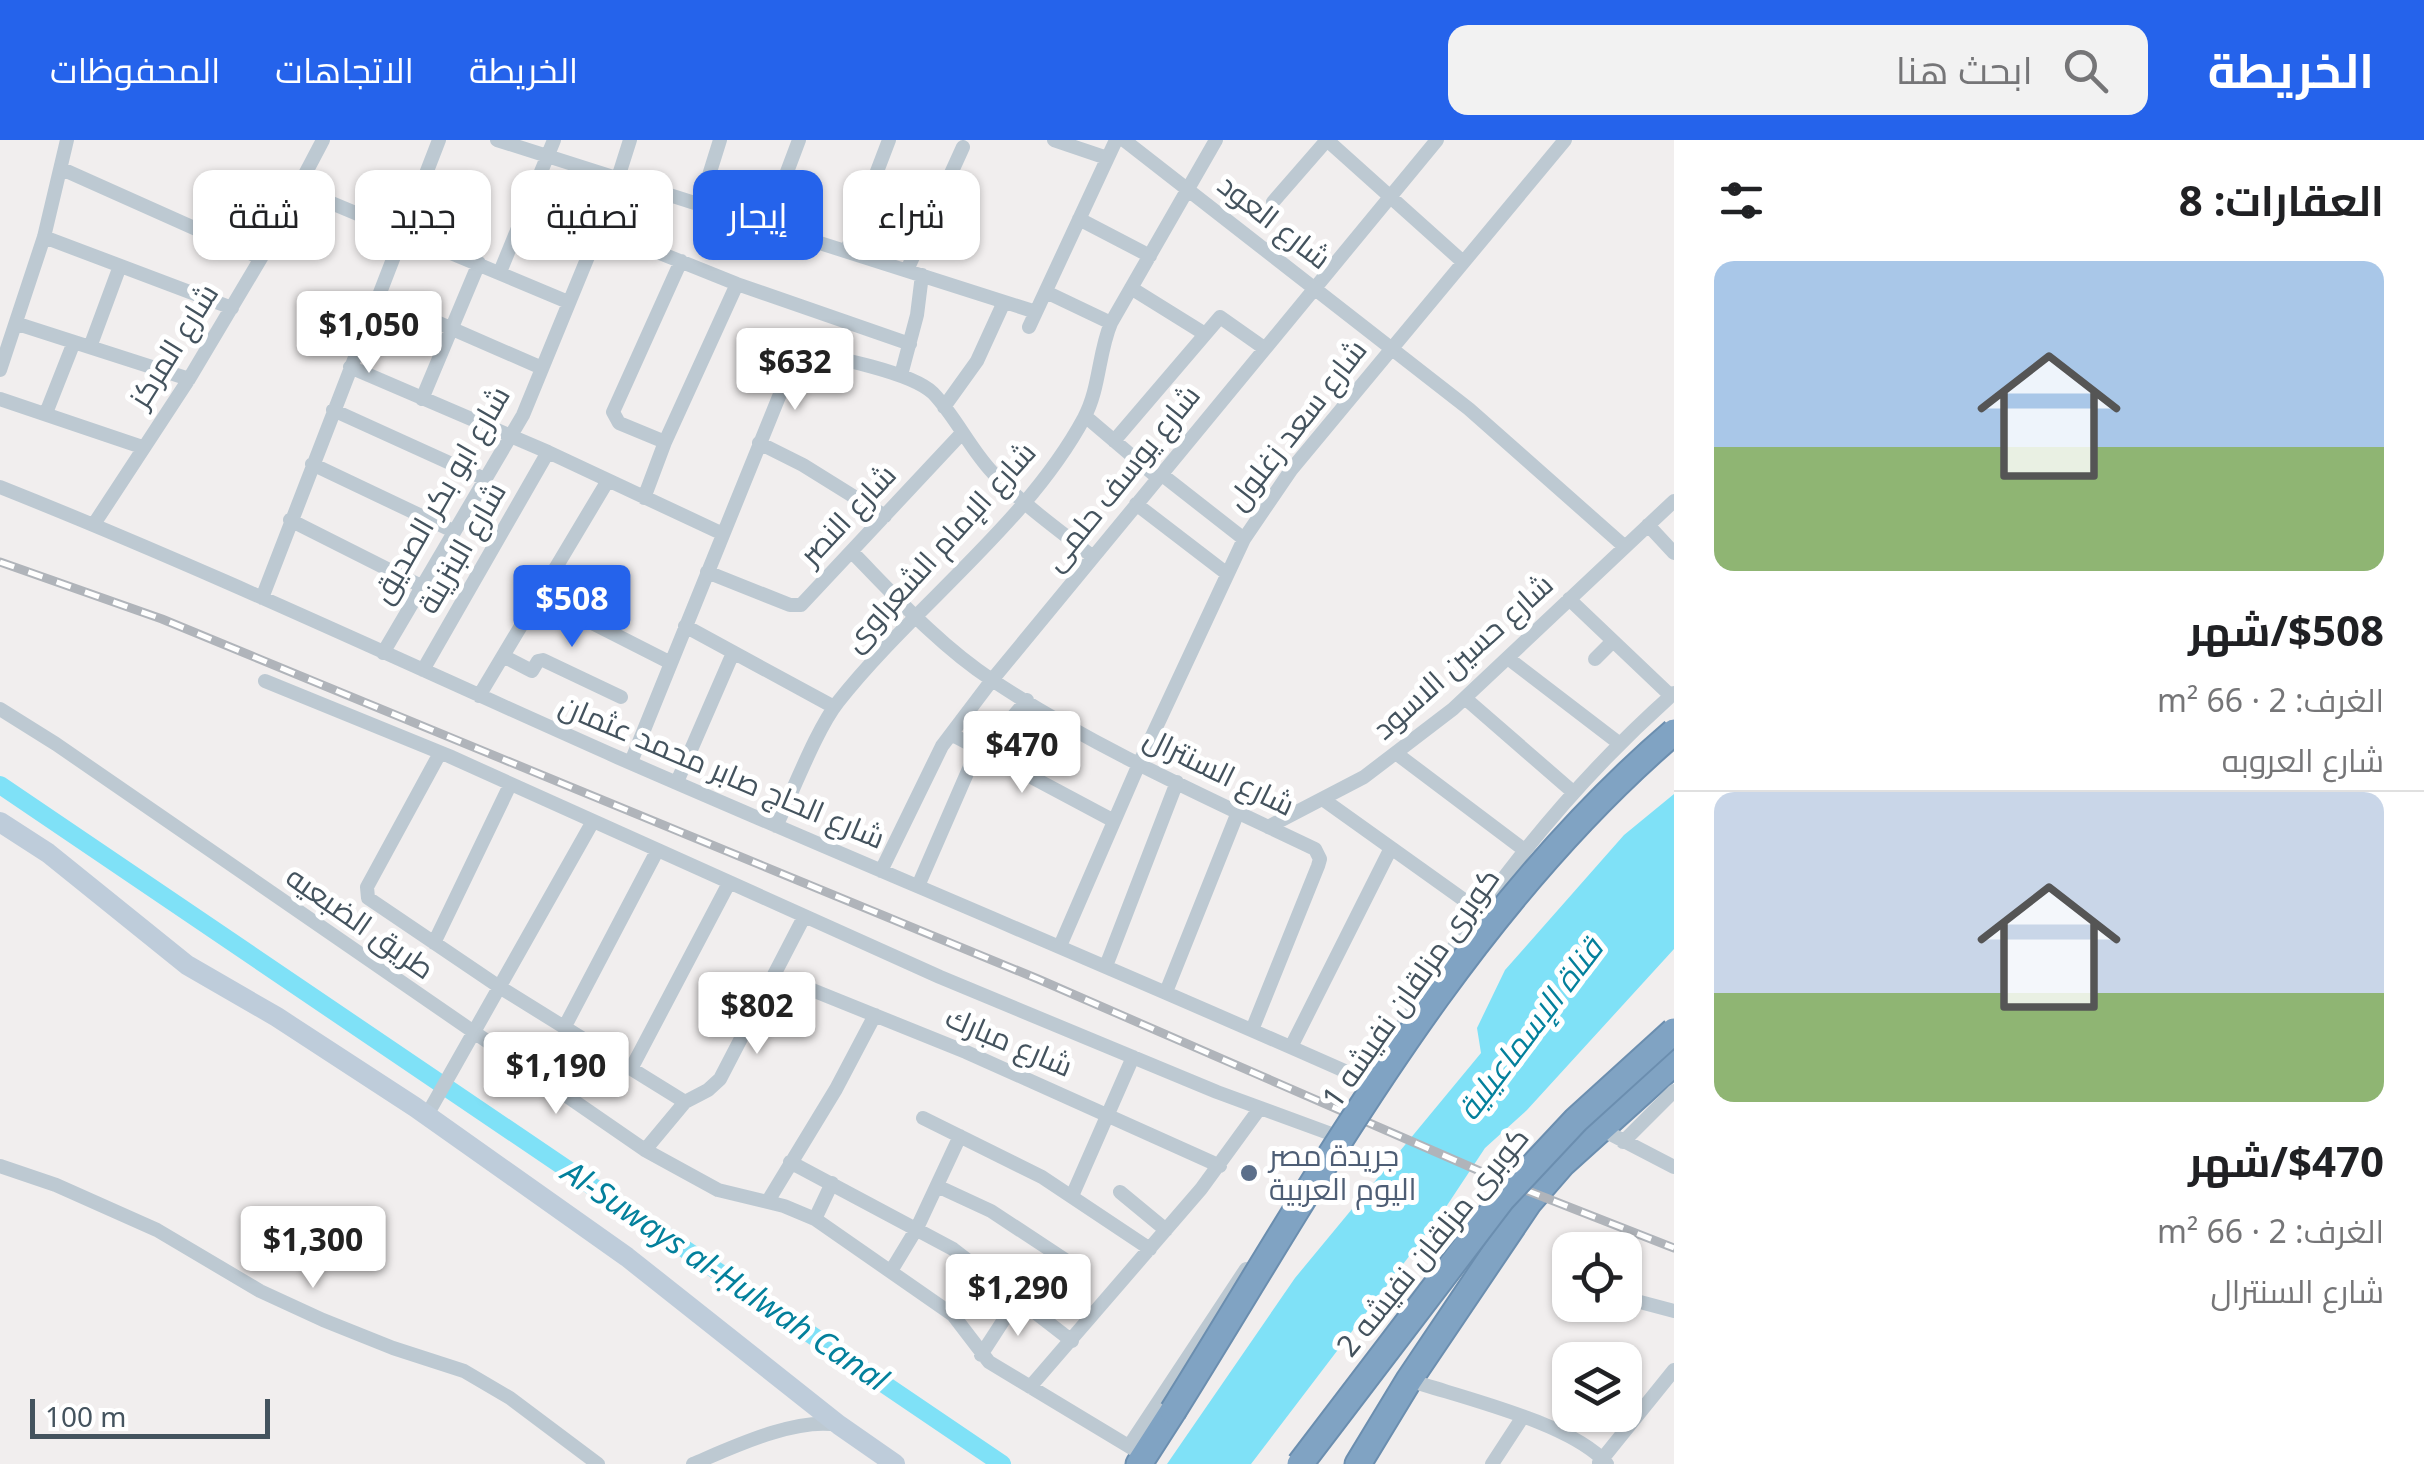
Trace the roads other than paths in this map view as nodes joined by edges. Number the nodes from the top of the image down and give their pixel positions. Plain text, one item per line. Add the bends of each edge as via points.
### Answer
1 (66, 140) edge
2 (323, 140) edge
3 (439, 140) edge
4 (497, 140) edge
5 (554, 140) edge
6 (630, 140) edge
7 (720, 140) edge
8 (799, 140) edge
9 (890, 140) edge
10 (1054, 140) edge
11 (1116, 140) edge
12 (1124, 140) edge
13 (1216, 140) edge
14 (1327, 140) edge
15 (1437, 140) edge
16 (1565, 140) edge
17 (963, 147) dead end
18 (549, 156) junction
19 (1107, 158) junction
20 (62, 170) junction
21 (308, 170) edge
22 (427, 170) edge
23 (591, 170) edge
24 (621, 170) edge
25 (711, 170) edge
26 (788, 170) edge
27 (878, 170) edge
28 (1188, 191) junction
29 (1390, 196) junction
30 (1273, 202) dead end
31 (1079, 220) junction
32 (193, 228) edge
33 (44, 237) junction
34 (1150, 256) junction
35 (673, 257) edge
36 (260, 260) edge
37 (392, 260) edge
38 (472, 260) edge
39 (586, 260) edge
40 (681, 260) junction
41 (876, 260) edge
42 (1463, 262) junction
43 (479, 263) junction
44 (120, 266) junction
45 (907, 270) junction
46 (500, 272) junction
47 (922, 275) junction
48 (737, 284) junction
49 (1131, 288) junction
50 (1314, 288) junction
51 (1046, 292) junction
52 (378, 296) junction
53 (568, 302) junction
54 (1004, 302) junction
55 (232, 308) junction
56 (1036, 312) junction
57 (1111, 323) junction
58 (18, 324) junction
59 (452, 327) junction
60 (1029, 327) dead end
61 (1205, 334) junction
62 (74, 342) junction
63 (910, 344) junction
64 (90, 347) junction
65 (1264, 348) junction
66 (1390, 349) junction
67 (350, 367) junction
68 (542, 368) junction
69 (0, 370) edge
70 (901, 374) junction
71 (189, 379) junction
72 (0, 399) edge
73 (422, 399) junction
74 (944, 407) junction
75 (333, 410) junction
76 (46, 414) junction
77 (1085, 416) junction
78 (962, 433) junction
79 (512, 437) junction
80 (1114, 441) junction
81 (665, 442) junction
82 (759, 444) junction
83 (142, 447) junction
84 (548, 452) junction
85 (312, 464) junction
86 (1160, 476) junction
87 (485, 479) junction
88 (607, 482) junction
89 (0, 487) edge
90 (644, 498) junction
91 (1674, 501) edge
92 (1024, 502) junction
93 (1136, 504) junction
94 (885, 516) junction
95 (290, 520) junction
96 (94, 524) junction
97 (1648, 525) junction
98 (452, 531) junction
99 (723, 534) junction
100 (1244, 539) junction
101 (1625, 547) junction
102 (852, 552) junction
103 (1674, 554) edge
104 (1093, 557) junction
105 (708, 572) junction
106 (1226, 573) junction
107 (421, 586) junction
108 (539, 596) junction
109 (262, 598) junction
110 (1569, 599) junction
111 (916, 618) junction
112 (685, 626) junction
113 (1613, 641) junction
114 (383, 653) junction
115 (733, 653) junction
116 (502, 656) junction
117 (1509, 659) junction
118 (1595, 660) dead end
119 (670, 662) junction
120 (423, 670) junction
121 (265, 680) dead end
122 (992, 680) junction
123 (1673, 694) edge
124 (479, 696) junction
125 (622, 697) dead end
126 (1466, 698) junction
127 (1027, 700) junction
128 (834, 707) junction
129 (0, 709) edge
130 (1674, 732) edge
131 (951, 734) junction
132 (1620, 744) junction
133 (982, 750) junction
134 (440, 753) junction
135 (1398, 754) junction
136 (630, 762) junction
137 (1139, 764) junction
138 (677, 782) junction
139 (1177, 782) junction
140 (510, 785) junction
141 (1573, 792) junction
142 (1324, 800) junction
143 (1238, 812) junction
144 (1114, 821) junction
145 (0, 822) edge
146 (592, 823) junction
147 (776, 826) junction
148 (1268, 827) junction
149 (1391, 848) junction
150 (1522, 849) junction
151 (657, 851) junction
152 (881, 870) junction
153 (729, 883) junction
154 (918, 886) junction
155 (1478, 910) junction
156 (804, 918) junction
157 (434, 943) junction
158 (1060, 946) junction
159 (1106, 966) junction
160 (775, 975) junction
161 (501, 988) junction
162 (1166, 992) junction
163 (874, 1015) junction
164 (564, 1028) junction
165 (1252, 1030) junction
166 (1674, 1031) edge
167 (474, 1035) junction
168 (1290, 1047) junction
169 (1133, 1057) junction
170 (1674, 1063) edge
171 (631, 1069) junction
172 (1367, 1082) junction
173 (1674, 1091) edge
174 (685, 1102) junction
175 (1260, 1108) junction
176 (426, 1115) junction
177 (1106, 1115) junction
178 (923, 1118) dead end
179 (1599, 1128) junction
180 (1334, 1135) junction
181 (960, 1136) junction
182 (1623, 1142) junction
183 (646, 1150) junction
184 (790, 1162) junction
185 (0, 1166) edge
186 (1220, 1166) junction
187 (1674, 1167) edge
188 (832, 1183) junction
189 (937, 1186) junction
190 (1120, 1192) dead end
191 (1072, 1196) junction
192 (768, 1201) junction
193 (815, 1219) junction
194 (917, 1228) junction
195 (1166, 1230) junction
196 (1150, 1249) junction
197 (1073, 1265) dead end
198 (891, 1271) junction
199 (1018, 1298) junction
200 (1642, 1303) edge
201 (1674, 1311) edge
202 (1072, 1341) junction
203 (981, 1355) junction
204 (1674, 1370) edge
205 (1409, 1380) junction
206 (1030, 1387) junction
207 (1522, 1418) junction
208 (839, 1425) junction
209 (1138, 1455) edge
210 (1603, 1462) edge
211 (598, 1464) edge
212 (693, 1464) edge
213 (895, 1464) edge
214 (1300, 1464) edge
215 (1358, 1464) edge
216 (1492, 1464) edge

1 - 20 street
2 - 21 street, شارع المركز
3 - 22 street
4 - 18 street
5 - 18 street
6 - 24 street, شارع ابو بكر الصديق
7 - 25 street
8 - 26 street
9 - 27 street
10 - 19 street
11 - 19 street
12 - 28 street, شارع العود
13 - 28 street, شارع الإمام الشعراوى
14 - 29 street
14 - 30 street
15 - 29 street, شارع يوسف حلمى
16 - 42 street, شارع سعد زغلول
17 - 45 street
18 - 23 street
18 - 46 street
19 - 31 street
20 - 32 street
20 - 33 street
28 - 34 street, شارع الإمام الشعراوى
28 - 50 street, شارع العود
29 - 42 street
29 - 50 street, شارع يوسف حلمى
31 - 34 street
31 - 51 street
33 - 44 street
33 - 58 street
34 - 49 street, شارع الإمام الشعراوى
35 - 40 street
36 - 55 street, شارع المركز
37 - 52 street
38 - 43 street
39 - 53 street, شارع ابو بكر الصديق
40 - 48 street
40 - 81 street via 612,412 619,423
41 - 45 street
42 - 66 street, شارع سعد زغلول
43 - 46 street
43 - 59 street
44 - 55 street
44 - 64 street
45 - 47 street
46 - 53 street
47 - 54 street
47 - 63 street
48 - 63 street
48 - 81 street
49 - 57 street, شارع الإمام الشعراوى
49 - 61 street
50 - 65 street, شارع يوسف حلمى
50 - 66 street, شارع العود
51 - 56 street
51 - 57 street
52 - 59 street
52 - 67 street
53 - 68 street, شارع ابو بكر الصديق
54 - 56 street
54 - 74 street via 977,361
55 - 71 street, شارع المركز
56 - 60 street
57 - 77 street, شارع الإمام الشعراوى
58 - 62 street
58 - 69 street
59 - 68 street
59 - 73 street
61 - 65 street via 1224,318
61 - 80 street
62 - 64 street
62 - 76 street
63 - 70 street
64 - 71 street
65 - 86 street, شارع يوسف حلمى
66 - 100 street, شارع سعد زغلول
66 - 101 street, شارع العود via 1509,441
67 - 73 street
67 - 75 street
68 - 79 street, شارع ابو بكر الصديق
70 - 74 street
70 - 82 street via 798,356
71 - 83 street, شارع المركز
72 - 76 street
73 - 79 street
74 - 78 street
75 - 85 street
75 - 87 street
76 - 83 street
77 - 80 street
77 - 92 street, شارع الإمام الشعراوى
78 - 92 street
78 - 94 street, شارع النصر
79 - 84 street
79 - 87 street, شارع ابو بكر الصديق
80 - 86 street
81 - 90 street
82 - 94 street
82 - 99 street
83 - 96 street, شارع المركز
84 - 88 street
84 - 120 street, شارع البنزينة
85 - 95 street
85 - 98 street
86 - 93 street, شارع يوسف حلمى
86 - 100 street
87 - 98 street, شارع ابو بكر الصديق
88 - 90 street
88 - 108 street
89 - 96 street, شارع الحاج صابر محمد عثمان
90 - 99 street
91 - 97 street, شارع حسين الاسود
92 - 104 street
92 - 111 street, شارع الإمام الشعراوى
93 - 104 street, شارع يوسف حلمى
93 - 106 street
94 - 102 street, شارع النصر
95 - 107 street
95 - 109 street
96 - 109 street, شارع الحاج صابر محمد عثمان
97 - 101 street, شارع حسين الاسود
97 - 103 street
98 - 107 street, شارع ابو بكر الصديق
99 - 105 street
100 - 106 street, شارع سعد زغلول
101 - 110 street, شارع حسين الاسود
102 - 105 street, شارع النصر via 795,606
102 - 111 street, شارع السنترال
104 - 122 street, شارع يوسف حلمى
105 - 112 street
106 - 137 street, شارع سعد زغلول
107 - 114 street, شارع ابو بكر الصديق
108 - 116 street
108 - 119 street
109 - 114 street, شارع الحاج صابر محمد عثمان
110 - 113 street
110 - 117 street, شارع حسين الاسود
111 - 122 street, شارع السنترال
111 - 128 street, شارع الإمام الشعراوى
112 - 115 street
112 - 119 street
113 - 118 street
113 - 123 street
114 - 120 street, شارع الحاج صابر محمد عثمان
115 - 128 street
115 - 138 street
116 - 124 street
116 - 125 street via 532,671 543,660
117 - 126 street, شارع حسين الاسود
117 - 132 street
119 - 136 street
120 - 124 street, شارع الحاج صابر محمد عثمان
121 - 134 street
122 - 127 street, شارع السنترال
122 - 131 street, شارع يوسف حلمى
123 - 132 street
124 - 136 street, شارع الحاج صابر محمد عثمان
126 - 135 street, شارع حسين الاسود
126 - 141 street
127 - 133 street
127 - 137 street, شارع السنترال
128 - 147 street, شارع الإمام الشعراوى
129 - 167 street, طريق الضبعيه
130 - 209 highway, كوبرى مزلقان نفيشه 1, bridge via 1535,870 1468,952 1383,1075 1173,1411
131 - 133 street
131 - 152 street, شارع يوسف حلمى
132 - 141 street
133 - 144 street
133 - 154 street
134 - 140 street
134 - 157 street via 366,891
135 - 142 street, شارع حسين الاسود
135 - 150 street
136 - 138 street, شارع الحاج صابر محمد عثمان
137 - 139 street, شارع السنترال
137 - 144 street, شارع سعد زغلول
138 - 147 street, شارع الحاج صابر محمد عثمان
139 - 143 street, شارع السنترال
139 - 159 street
140 - 146 street
140 - 157 street
141 - 150 street
142 - 148 street, شارع حسين الاسود
142 - 149 street
143 - 148 street, شارع السنترال
143 - 162 street
144 - 158 street, شارع سعد زغلول
145 - 176 main road via 186,966
146 - 151 street
146 - 161 street
147 - 152 street, شارع الحاج صابر محمد عثمان
148 - 165 street, شارع السنترال via 1315,850 1320,859
149 - 155 street
149 - 168 street
150 - 155 street
151 - 153 street
151 - 164 street
152 - 154 street, شارع الحاج صابر محمد عثمان
153 - 156 street
153 - 171 street
154 - 158 street, شارع الحاج صابر محمد عثمان
155 - 172 street
156 - 160 street
156 - 169 street
157 - 161 street
158 - 159 street, شارع الحاج صابر محمد عثمان
159 - 162 street, شارع الحاج صابر محمد عثمان
160 - 163 street, شارع مبارك
160 - 174 street via 720,1079
161 - 164 street
161 - 167 street
162 - 165 street, شارع الحاج صابر محمد عثمان
163 - 177 street, شارع مبارك
163 - 184 street
164 - 171 street
165 - 168 street, شارع الحاج صابر محمد عثمان
166 - 214 highway, كوبرى مزلقان نفيشه 2, bridge via 1502,1199
167 - 176 street
167 - 183 street, طريق الضبعيه
168 - 172 street, شارع الحاج صابر محمد عثمان
169 - 175 street
169 - 177 street
170 - 179 highway
171 - 174 street
172 - 180 street
173 - 182 street
174 - 183 street
175 - 180 street
175 - 186 street
176 - 208 main road via 626,1256
177 - 186 street, شارع مبارك
177 - 191 street
178 - 181 street
179 - 182 street
179 - 205 highway via 1529,1202
180 - 209 street
181 - 189 street
181 - 191 street
182 - 187 street
183 - 192 street, طريق الضبعيه via 718,1190
184 - 188 street
184 - 192 street
185 - 211 street via 158,1230 268,1296 464,1371
186 - 195 street
188 - 193 street
188 - 194 street
189 - 194 street
189 - 197 street via 991,1211
190 - 195 street
191 - 196 street
192 - 193 street, طريق الضبعيه
193 - 198 street, طريق الضبعيه
194 - 198 street
194 - 199 street
195 - 196 street
196 - 202 street
198 - 203 street, طريق الضبعيه via 953,1315
199 - 202 street
199 - 203 street
200 - 201 street
202 - 206 street
203 - 206 street, طريق الضبعيه
204 - 210 street
205 - 207 street
205 - 215 highway
206 - 209 street, طريق الضبعيه
207 - 210 street via 1577,1438
207 - 216 street
208 - 212 street via 795,1426
208 - 213 main road

